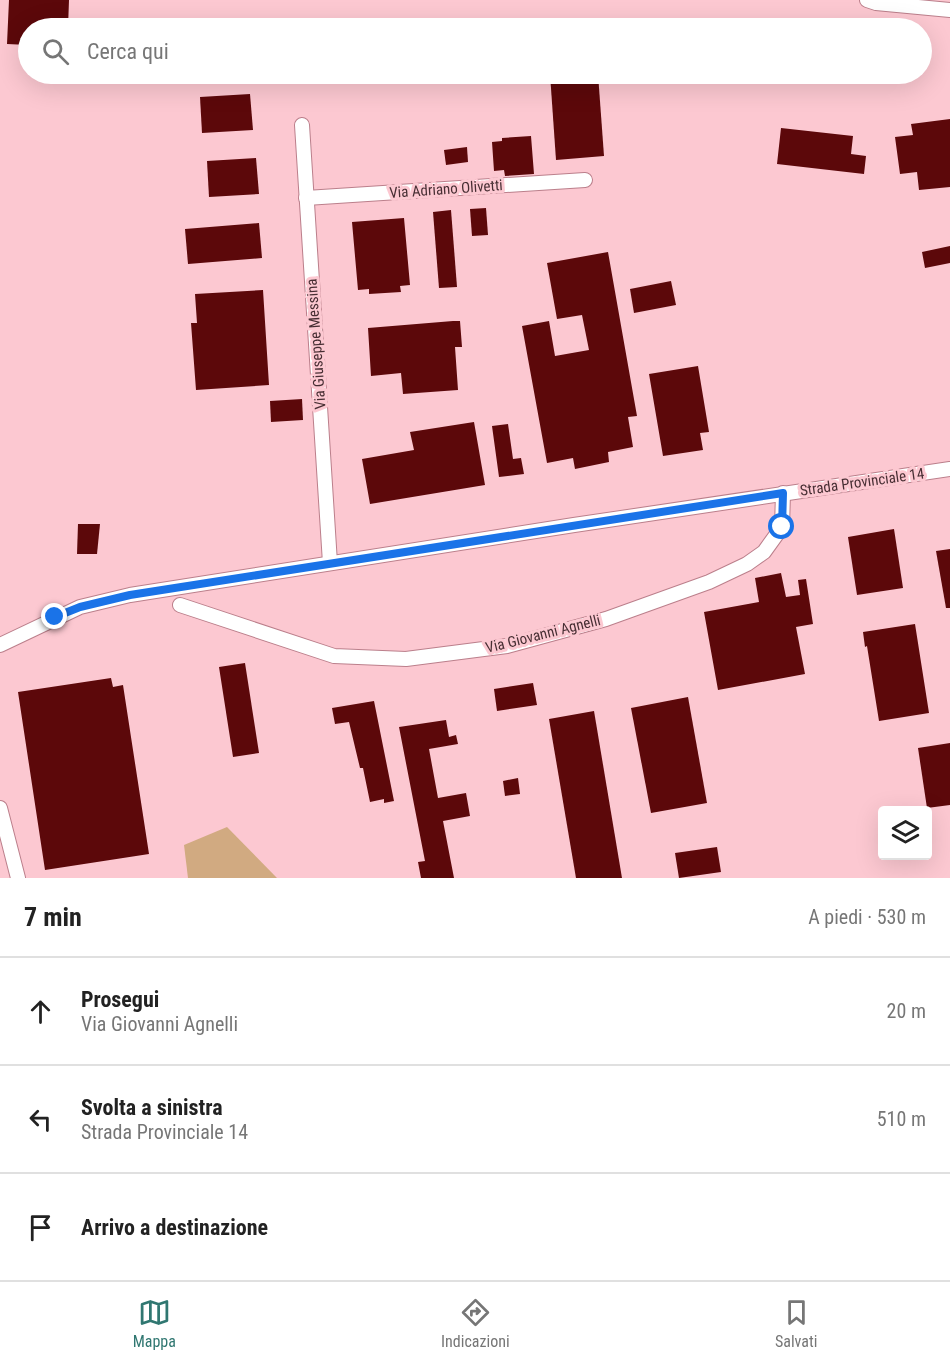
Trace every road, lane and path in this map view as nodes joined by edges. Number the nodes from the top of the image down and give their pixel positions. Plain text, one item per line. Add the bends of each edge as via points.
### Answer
1 (867, 0) edge
2 (950, 10) edge
3 (302, 124) dead end
4 (585, 180) dead end
5 (306, 198) junction
6 (950, 469) edge
7 (783, 493) junction
8 (330, 563) junction
9 (180, 605) dead end
10 (0, 645) edge
11 (0, 808) edge
12 (18, 878) edge

1 - 2 street
3 - 5 street, Via Giuseppe Messina
4 - 5 street, Via Adriano Olivetti
5 - 8 street, Via Giuseppe Messina
6 - 7 street, Strada Provinciale 14
7 - 8 street, Strada Provinciale 14
7 - 9 street, Via Giovanni Agnelli via 782,527 764,552 747,564 606,619 507,646 406,659 334,656
8 - 10 street, Strada Provinciale 14 via 105,600 55,617
11 - 12 street

